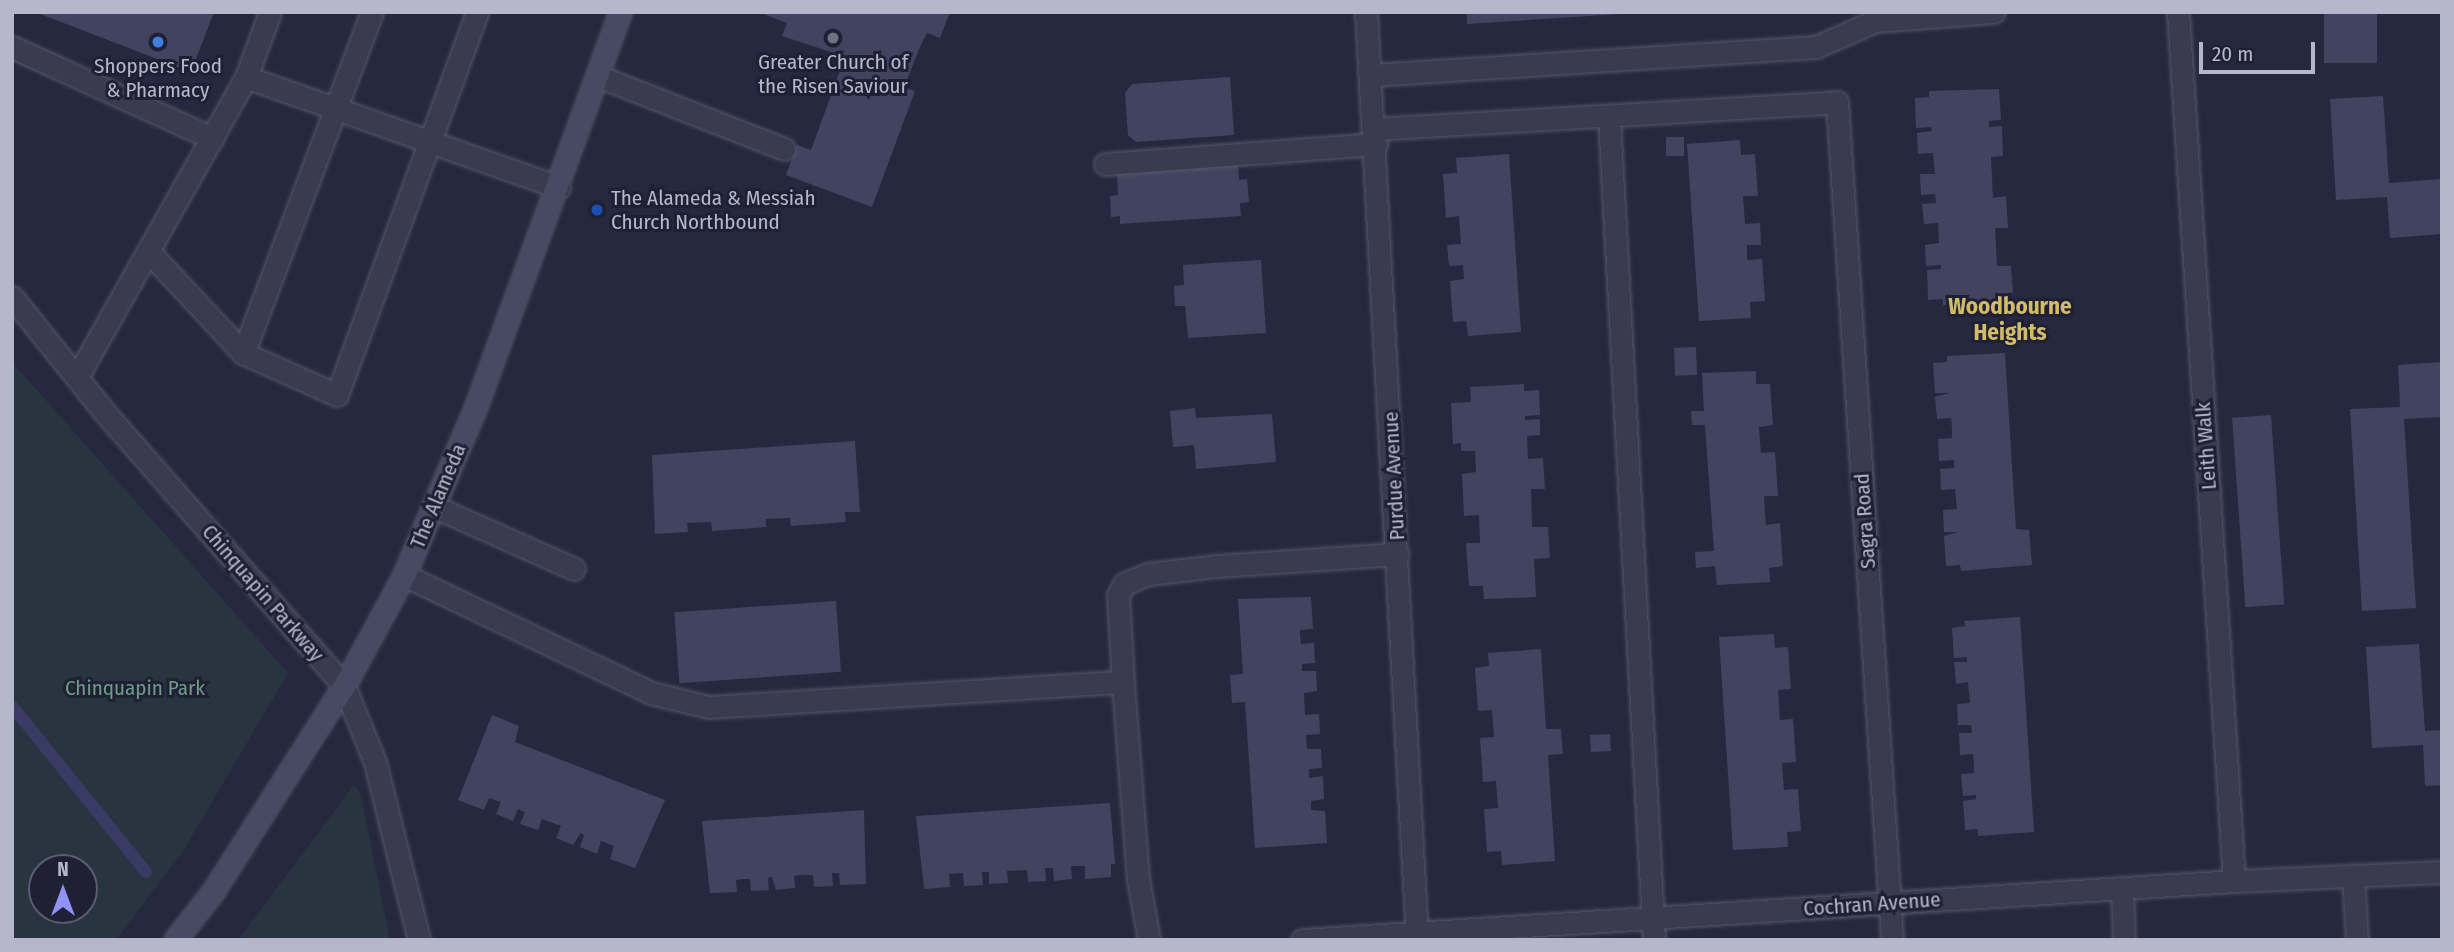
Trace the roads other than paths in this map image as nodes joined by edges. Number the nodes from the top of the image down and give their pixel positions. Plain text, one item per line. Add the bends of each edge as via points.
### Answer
1 (270, 12) edge
2 (372, 12) edge
3 (477, 12) edge
4 (620, 12) edge
5 (1366, 12) edge
6 (1994, 12) edge
7 (2178, 12) edge
8 (12, 47) edge
9 (1370, 75) junction
10 (598, 76) junction
11 (246, 77) junction
12 (335, 109) junction
13 (1609, 118) junction
14 (1376, 136) junction
15 (212, 138) junction
16 (430, 142) junction
17 (784, 149) dead end
18 (1105, 164) dead end
19 (559, 187) junction
20 (148, 251) junction
21 (12, 297) edge
22 (243, 353) junction
23 (77, 377) junction
24 (435, 507) junction
25 (1398, 554) junction
26 (574, 569) dead end
27 (404, 575) junction
28 (1123, 682) junction
29 (344, 685) junction
30 (2442, 872) edge
31 (2353, 875) junction
32 (2234, 881) junction
33 (2122, 888) junction
34 (1890, 902) junction
35 (1652, 917) junction
36 (1417, 936) edge
37 (175, 940) edge
38 (419, 940) edge
39 (1149, 940) edge
40 (1302, 940) edge
41 (1654, 940) edge
42 (1892, 940) edge
43 (2124, 940) edge
44 (2357, 940) edge

1 - 11 street
2 - 12 street
3 - 16 street
4 - 10 main road, The Alameda
5 - 9 street, Purdue Avenue
6 - 9 street via 1875,21 1816,47
7 - 32 street, Leith Walk
8 - 15 street
9 - 14 street, Purdue Avenue
10 - 17 street
10 - 19 main road, The Alameda
11 - 12 street
11 - 15 street
12 - 16 street
12 - 22 street
13 - 14 street
13 - 34 street, Sagra Road via 1837,102
13 - 35 street
14 - 18 street
14 - 25 street, Purdue Avenue
15 - 20 street
16 - 19 street
16 - 22 street via 337,395
19 - 24 main road, The Alameda
20 - 22 street
20 - 23 street
21 - 23 street, Chinquapin Parkway
23 - 29 street, Chinquapin Parkway
24 - 26 street
24 - 27 main road, The Alameda
25 - 28 street via 1189,569 1148,574 1124,584 1118,595
25 - 36 street, Purdue Avenue
27 - 28 street via 651,693 709,707
27 - 29 main road, The Alameda
28 - 39 street via 1138,879
29 - 37 main road, The Alameda via 212,893
29 - 38 street, Chinquapin Parkway via 374,762
30 - 31 street, Cochran Avenue
31 - 32 street, Cochran Avenue
31 - 44 street
32 - 33 street, Cochran Avenue
33 - 34 street, Cochran Avenue
33 - 43 street
34 - 35 street, Cochran Avenue
34 - 42 street, Sagra Road
35 - 36 street, Cochran Avenue
35 - 41 street
36 - 40 street, Cochran Avenue

